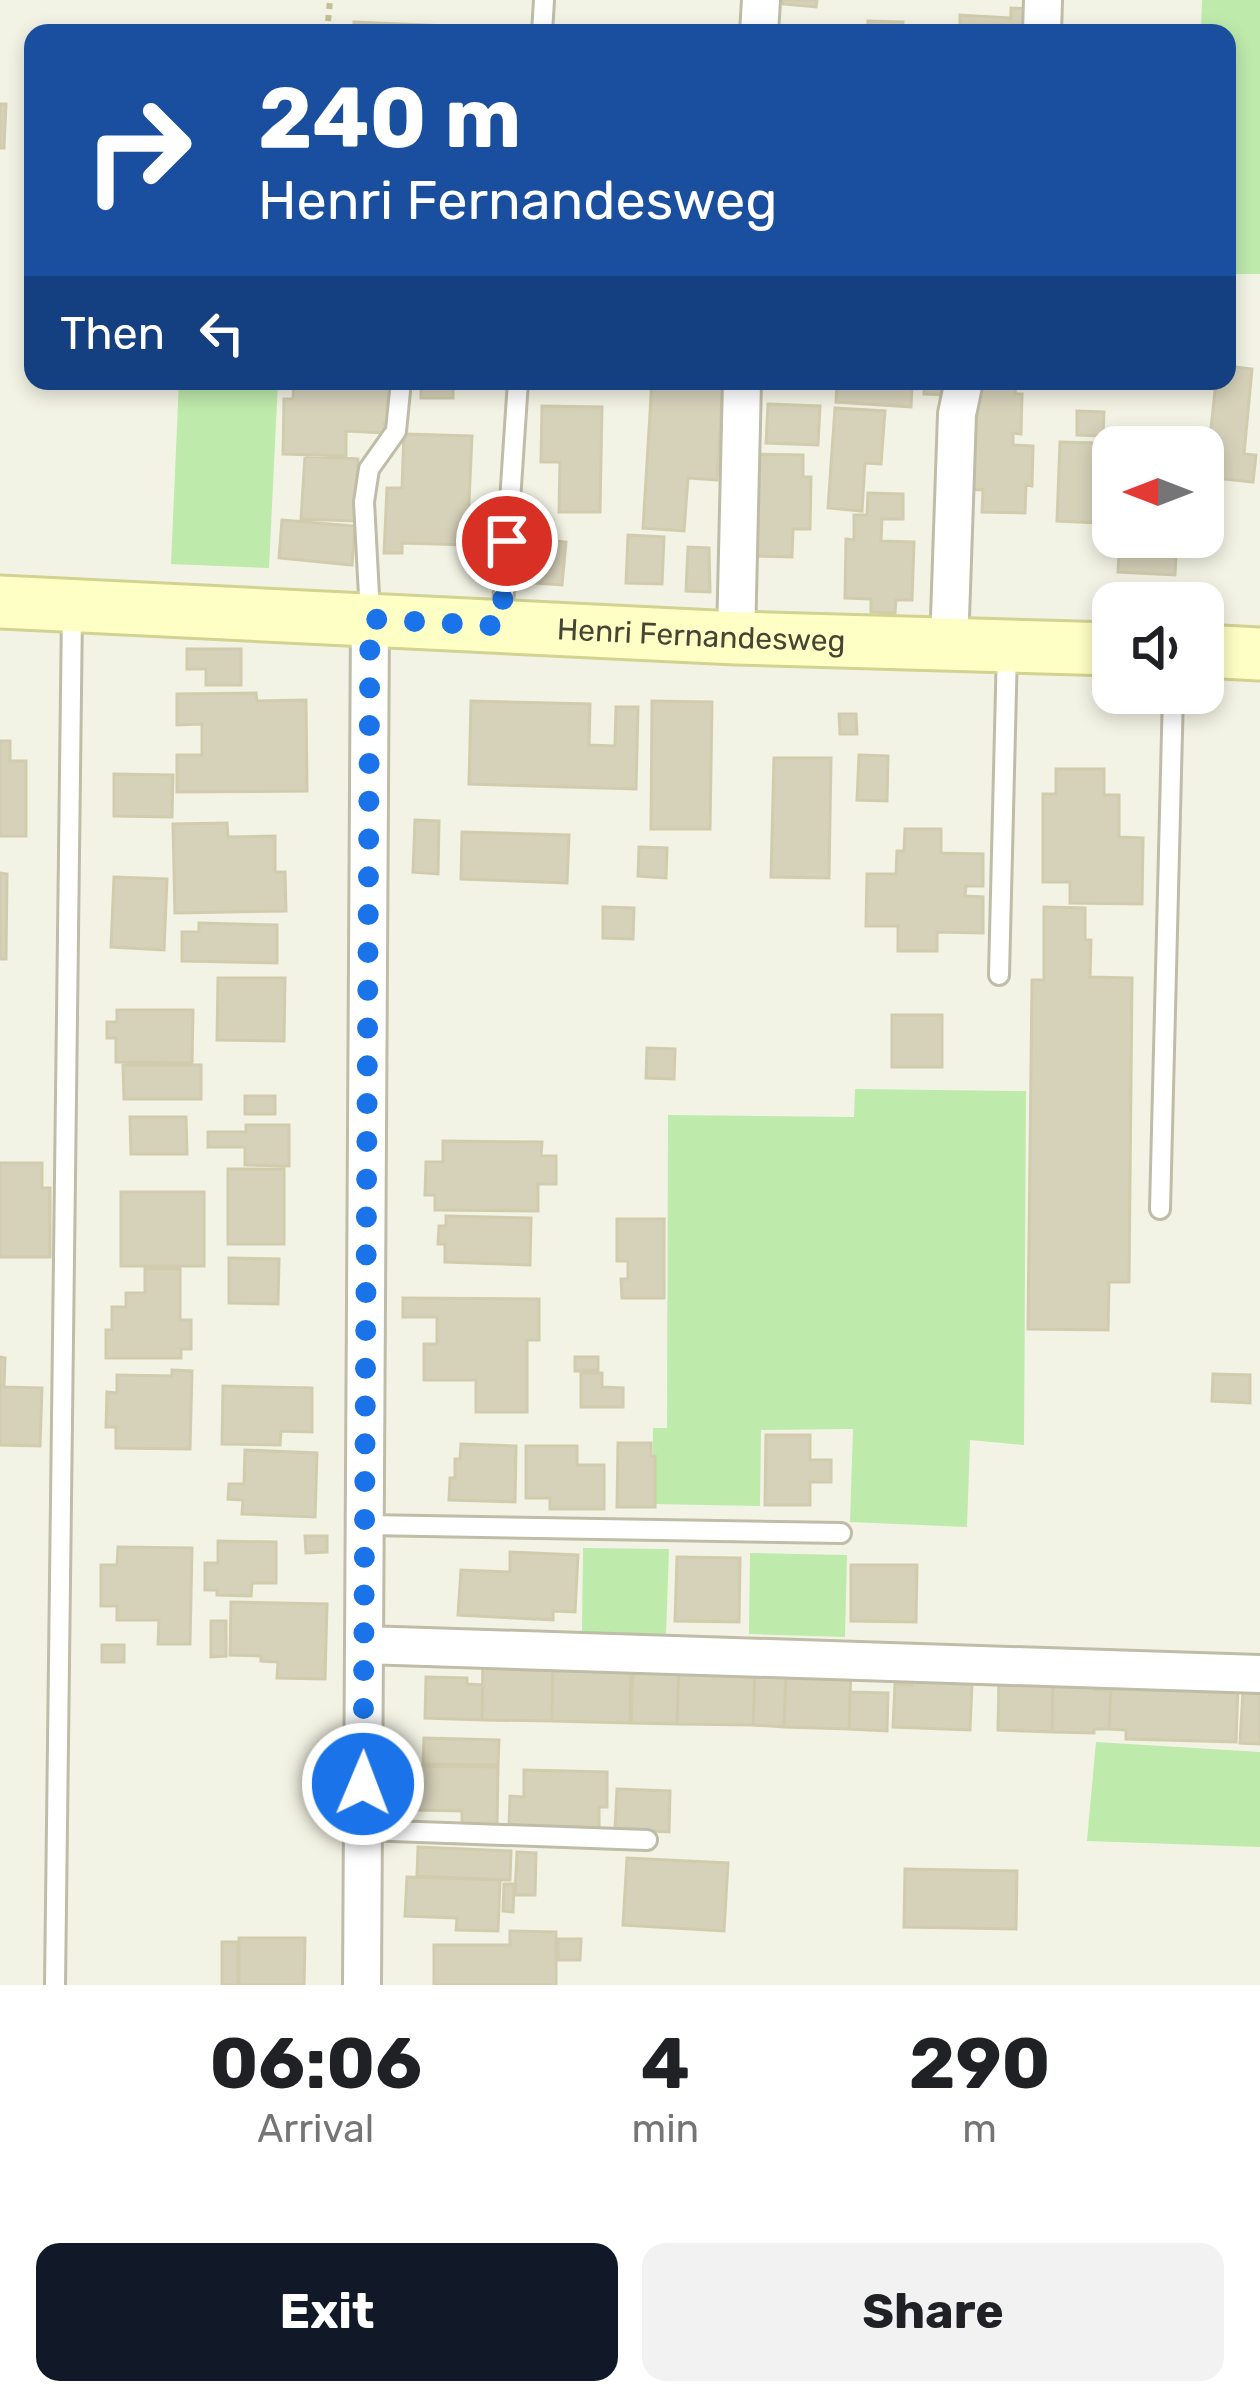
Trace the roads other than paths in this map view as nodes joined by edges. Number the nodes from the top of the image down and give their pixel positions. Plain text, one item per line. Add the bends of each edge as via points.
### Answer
1 (400, 390) edge
2 (517, 390) edge
3 (742, 390) edge
4 (962, 390) edge
5 (0, 602) edge
6 (72, 606) junction
7 (370, 619) junction
8 (501, 626) junction
9 (736, 638) junction
10 (949, 646) junction
11 (1006, 649) junction
12 (1092, 650) edge
13 (1224, 652) edge
14 (1260, 654) edge
15 (1172, 714) edge
16 (999, 975) dead end
17 (1160, 1209) dead end
18 (366, 1525) junction
19 (841, 1533) dead end
20 (365, 1645) junction
21 (1260, 1674) edge
22 (363, 1830) junction
23 (647, 1840) dead end
24 (55, 1985) edge
25 (362, 1985) edge

1 - 7 lane via 396,431 369,469 364,502
2 - 8 lane
3 - 9 street
4 - 10 street
5 - 6 street, Henri Fernandesweg
6 - 7 street, Henri Fernandesweg
6 - 24 lane
7 - 8 street, Henri Fernandesweg
7 - 18 street
8 - 9 street, Henri Fernandesweg
9 - 10 street, Henri Fernandesweg
10 - 11 street, Henri Fernandesweg
11 - 12 street, Henri Fernandesweg
11 - 16 lane
13 - 14 street
15 - 17 lane
18 - 19 lane
18 - 20 street
20 - 21 street
20 - 22 street
22 - 23 lane
22 - 25 street

